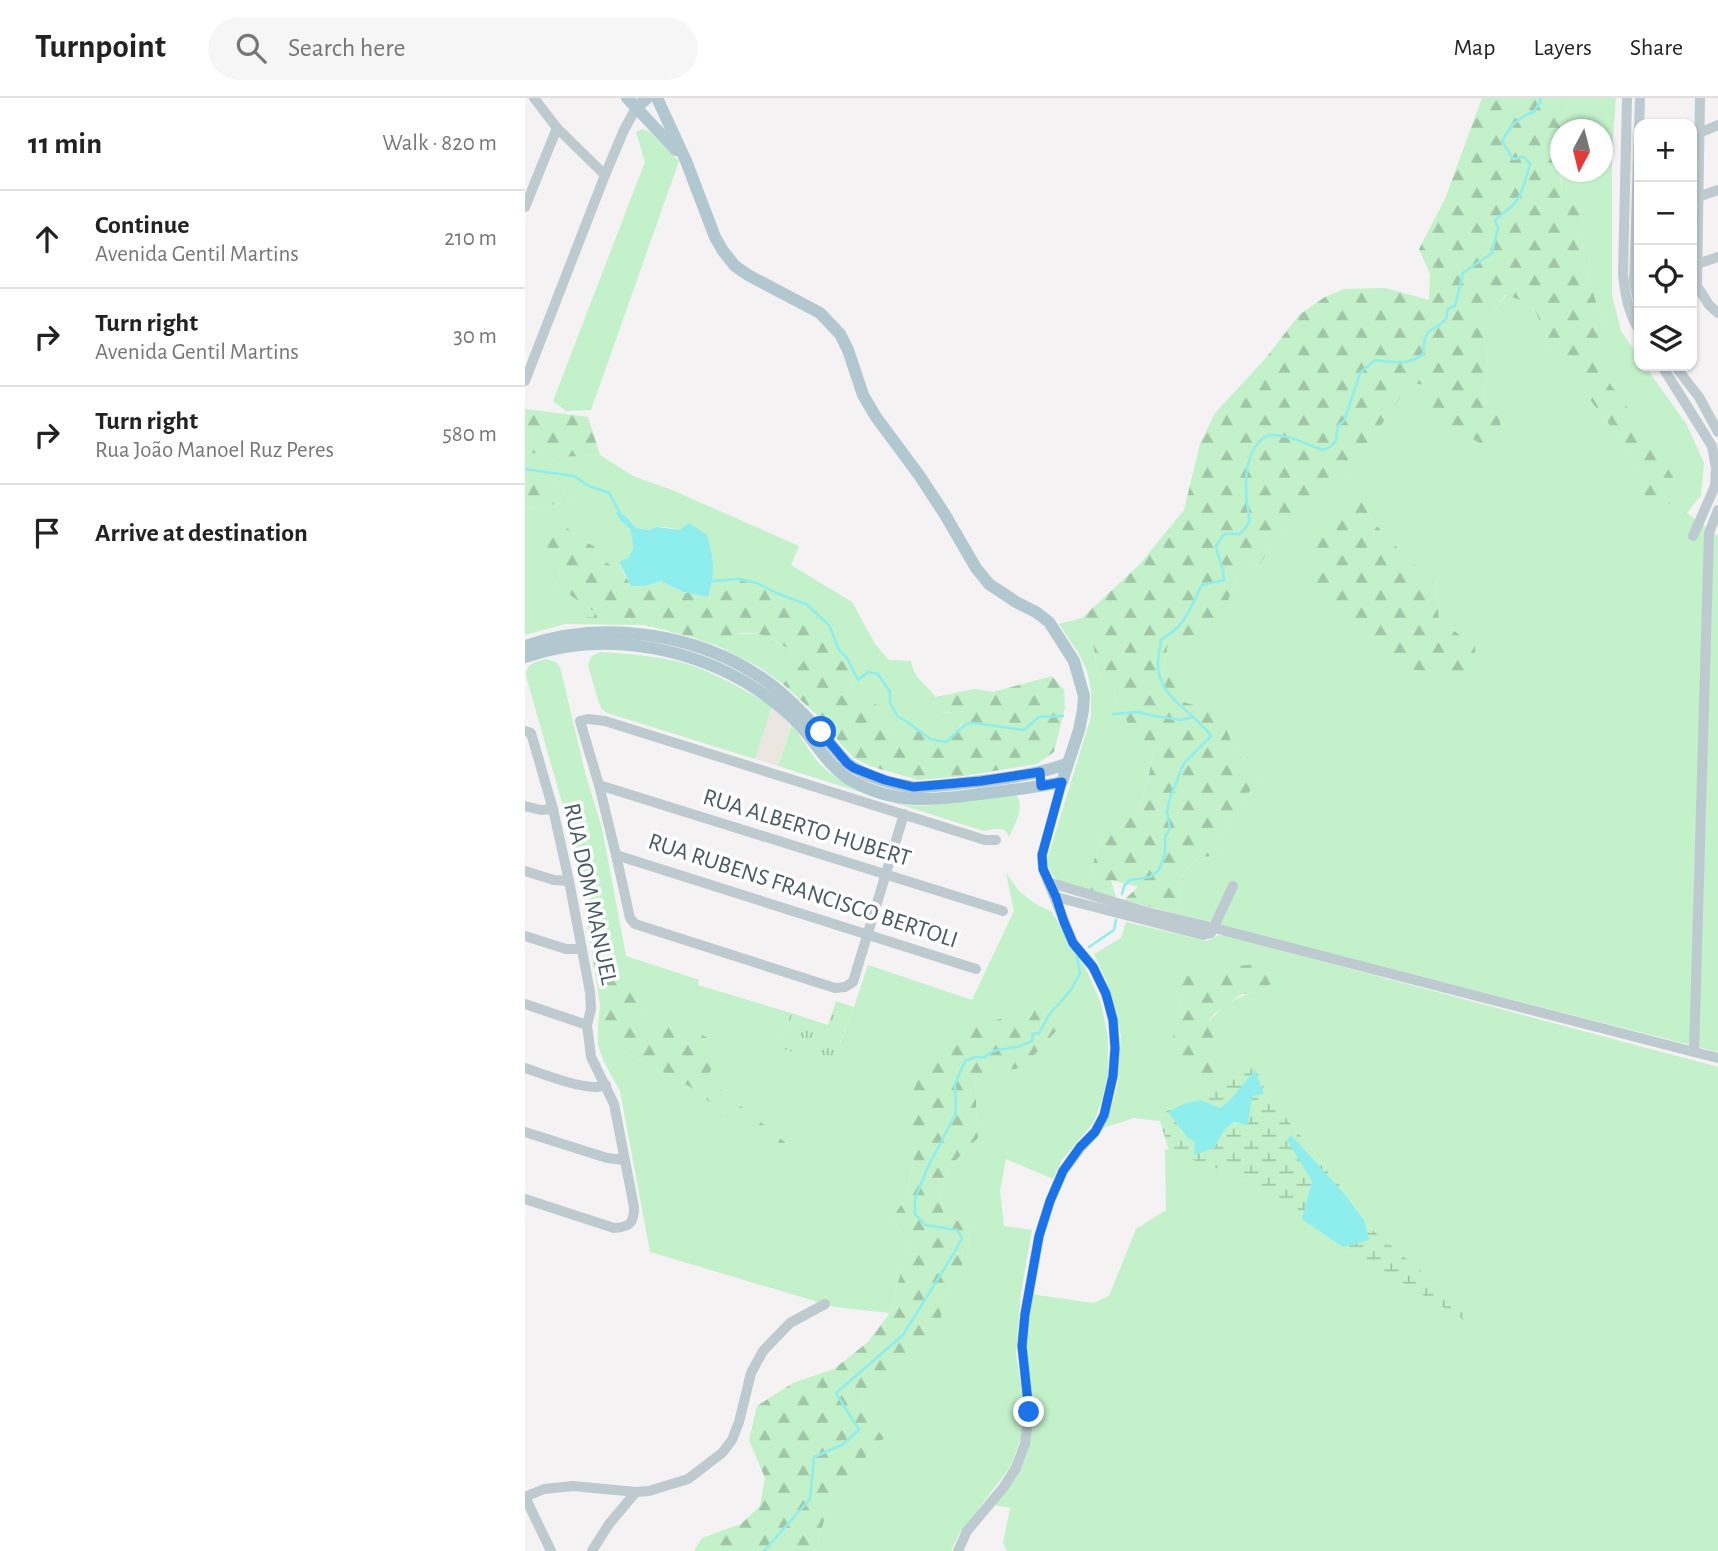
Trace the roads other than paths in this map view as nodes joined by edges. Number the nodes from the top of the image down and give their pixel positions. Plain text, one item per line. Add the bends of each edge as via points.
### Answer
1 (534, 98) edge
2 (646, 98) edge
3 (657, 98) edge
4 (1627, 98) edge
5 (1640, 98) edge
6 (1700, 98) edge
7 (631, 103) edge
8 (1718, 125) edge
9 (557, 128) junction
10 (1699, 132) junction
11 (686, 161) junction
12 (605, 175) junction
13 (528, 186) edge
14 (1718, 190) edge
15 (1698, 197) junction
16 (525, 207) edge
17 (1635, 245) edge
18 (1718, 257) edge
19 (1697, 264) joint
20 (1697, 286) edge
21 (1718, 313) edge
22 (1634, 322) edge
23 (1665, 371) edge
24 (1679, 371) edge
25 (525, 381) edge
26 (1718, 432) edge
27 (1718, 510) edge
28 (1713, 531) edge
29 (566, 641) junction
30 (525, 646) edge
31 (525, 657) edge
32 (528, 732) edge
33 (1068, 764) junction
34 (1040, 772) junction
35 (1062, 782) junction
36 (599, 785) junction
37 (1041, 786) junction
38 (525, 806) edge
39 (553, 809) junction
40 (904, 814) junction
41 (996, 840) dead end
42 (617, 855) junction
43 (525, 872) edge
44 (886, 874) junction
45 (569, 881) junction
46 (1048, 882) junction
47 (1234, 886) dead end
48 (1056, 897) junction
49 (1003, 912) dead end
50 (1214, 928) junction
51 (867, 934) junction
52 (525, 936) edge
53 (582, 949) junction
54 (976, 968) dead end
55 (525, 1004) edge
56 (587, 1025) junction
57 (1694, 1052) junction
58 (1718, 1058) edge
59 (525, 1068) edge
60 (606, 1085) junction
61 (525, 1132) edge
62 (624, 1160) junction
63 (525, 1199) edge
64 (825, 1304) dead end
65 (636, 1492) junction
66 (525, 1497) edge
67 (551, 1551) edge
68 (592, 1551) edge
69 (958, 1551) edge

1 - 9 street
2 - 7 main road
3 - 11 main road
4 - 22 street via 1623,274
5 - 17 street
6 - 10 street
7 - 11 main road
7 - 12 street
8 - 10 street
9 - 12 street
9 - 13 street
10 - 15 street
11 - 33 main road via 723,251 748,275 829,321 848,350 863,395 876,417 932,494 976,568 989,584 1049,622 1064,644 1084,696
12 - 25 street
13 - 16 street
14 - 15 street
15 - 19 street
18 - 19 street
20 - 21 street
23 - 28 street via 1712,446 1715,486 1693,536
24 - 26 street
27 - 28 street
28 - 57 street
29 - 30 main road
29 - 31 main road
29 - 34 main road via 610,632 647,635 710,651 772,686 847,763 885,780 913,787
29 - 37 main road via 677,653 738,677 794,719 837,769 880,792 936,800
32 - 39 street, RUA DOM MANUEL
33 - 34 main road
33 - 35 main road
34 - 37 street
35 - 37 main road
35 - 46 street via 1042,855
36 - 40 street via 580,722 588,719 605,720
36 - 42 street
36 - 44 street, RUA ALBERTO HUBERT
38 - 39 street
39 - 45 street, RUA DOM MANUEL
40 - 41 street
40 - 44 street
42 - 51 street, RUA RUBENS FRANCISCO BERTOLI
42 - 51 street via 627,912 635,924 835,988 853,982
43 - 45 street
44 - 49 street, RUA ALBERTO HUBERT
44 - 51 street
45 - 53 street, RUA DOM MANUEL
46 - 48 street
46 - 50 street
47 - 50 street
48 - 50 street via 1203,936
48 - 69 street via 1073,943 1093,967 1106,994 1114,1030 1113,1076 1104,1115 1063,1171 1039,1236 1022,1346 1029,1412 1025,1444 1016,1468 967,1531
50 - 57 street
51 - 54 street, RUA RUBENS FRANCISCO BERTOLI
52 - 53 street via 566,949
53 - 56 street, RUA DOM MANUEL via 591,1009
55 - 56 street
56 - 60 street, RUA DOM MANUEL via 591,1057
57 - 58 street
59 - 60 street via 584,1086
60 - 62 street, RUA DOM MANUEL
61 - 62 street
62 - 63 street, RUA DOM MANUEL via 634,1207 630,1224 614,1228
64 - 65 street via 790,1323 763,1351 751,1373 732,1440 722,1453 688,1479
65 - 66 street via 573,1486 544,1489
65 - 68 street
66 - 67 street

